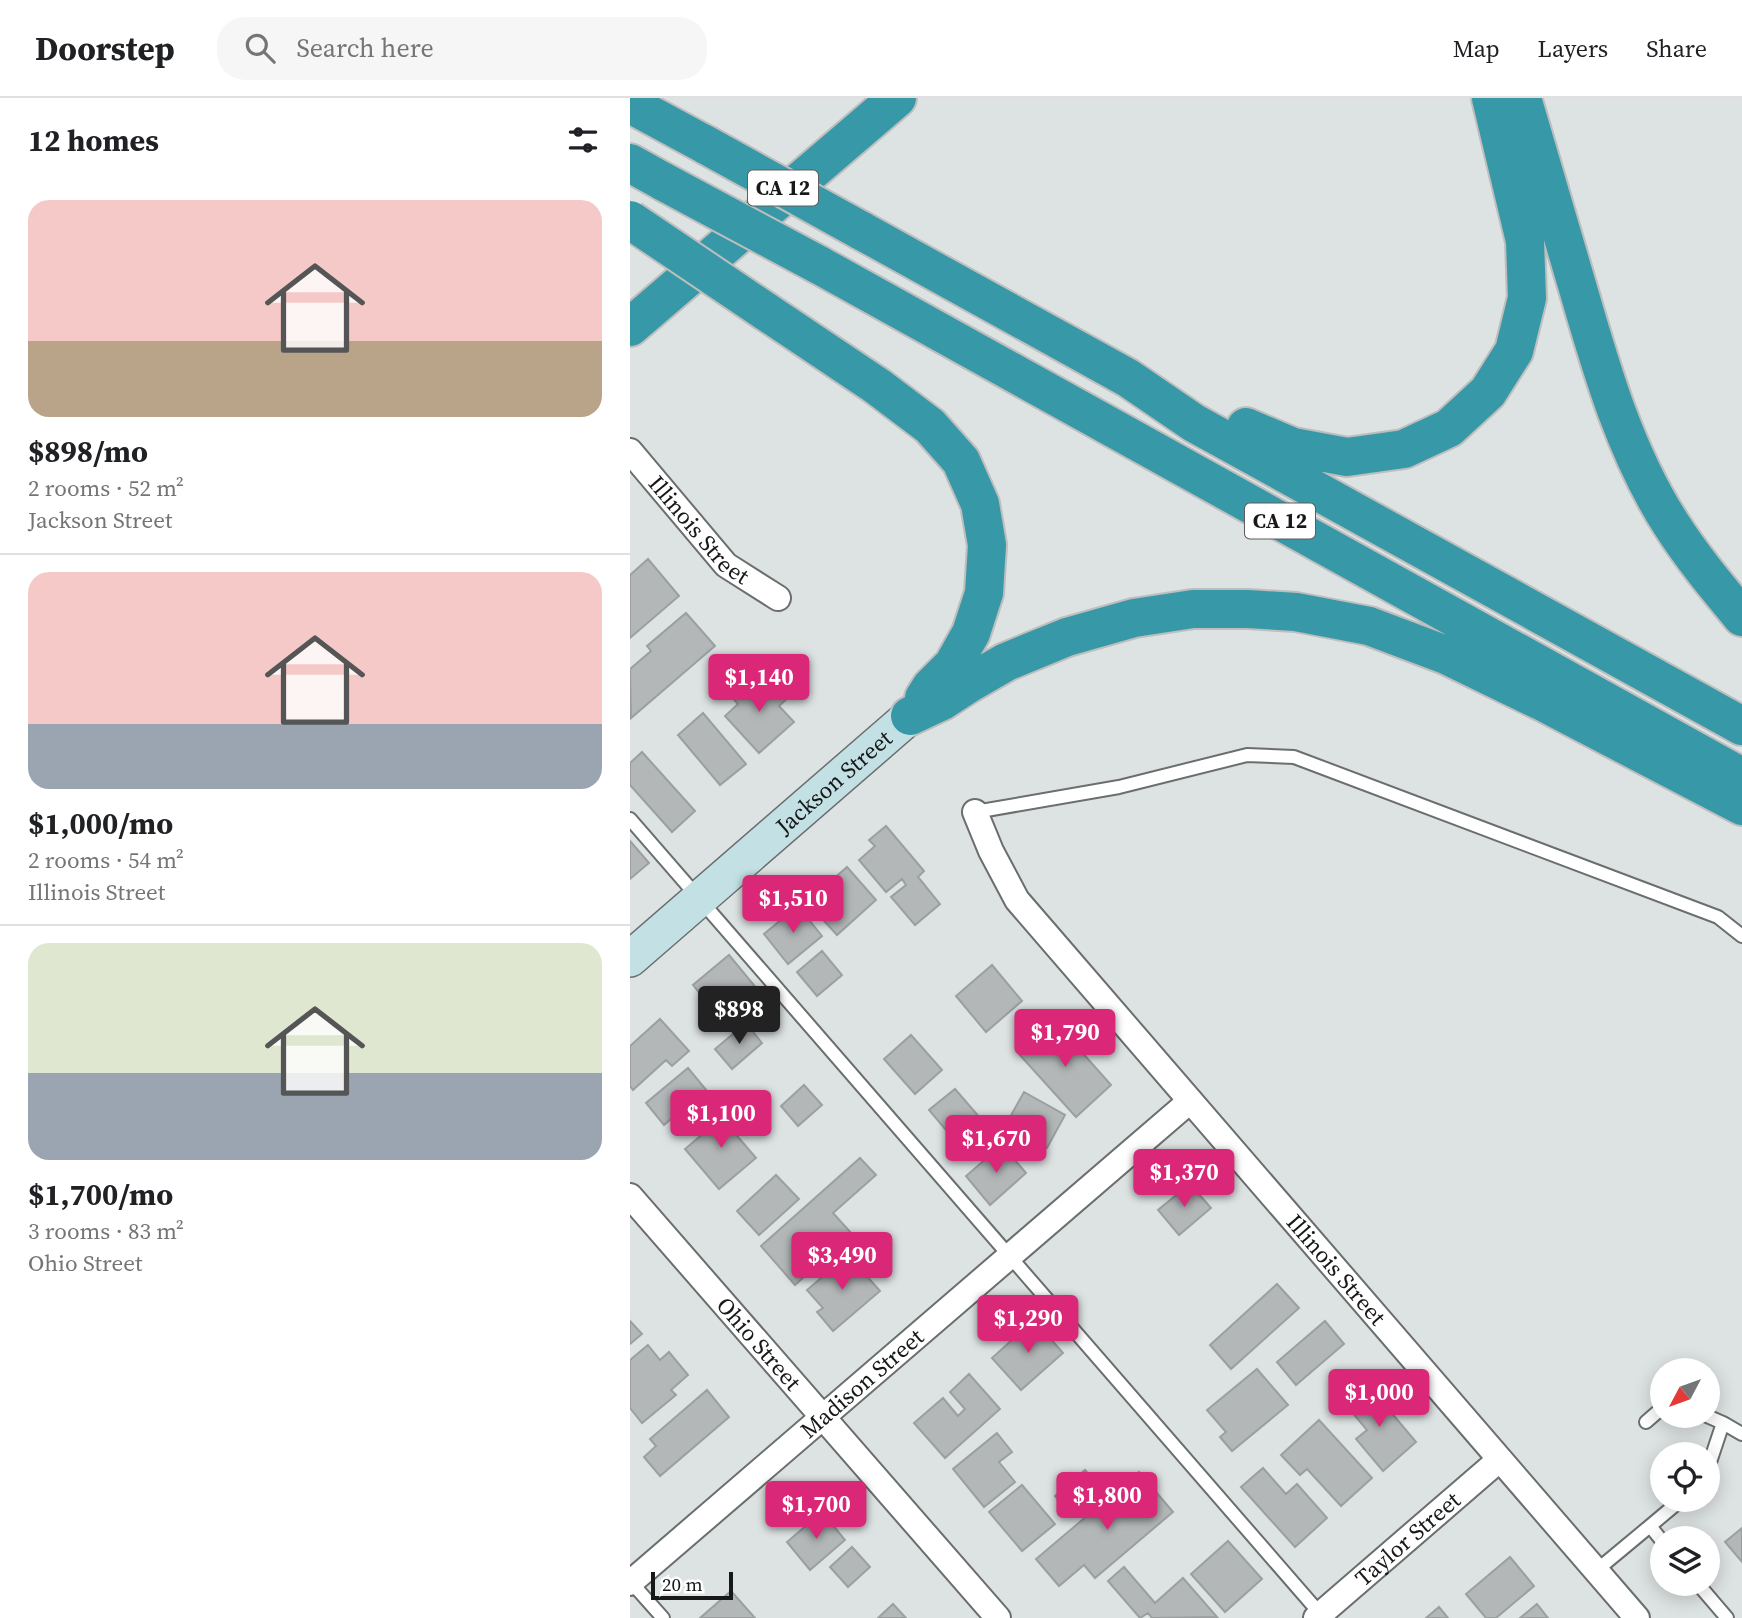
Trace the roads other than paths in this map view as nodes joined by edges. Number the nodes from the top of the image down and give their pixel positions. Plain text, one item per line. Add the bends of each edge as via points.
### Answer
1 (897, 98) edge
2 (1491, 98) edge
3 (1522, 98) edge
4 (630, 104) edge
5 (630, 163) edge
6 (630, 220) edge
7 (630, 327) edge
8 (1128, 378) junction
9 (630, 451) edge
10 (778, 598) dead end
11 (1742, 618) edge
12 (911, 716) junction
13 (1742, 726) edge
14 (1742, 777) edge
15 (1742, 806) edge
16 (975, 812) joint
17 (630, 819) edge
18 (699, 899) junction
19 (1742, 936) edge
20 (630, 959) edge
21 (1190, 1101) junction
22 (630, 1196) edge
23 (1010, 1256) junction
24 (824, 1417) junction
25 (1650, 1418) edge
26 (1646, 1422) dead end
27 (1720, 1422) edge
28 (1723, 1423) junction
29 (1742, 1434) edge
30 (1717, 1442) edge
31 (1499, 1460) junction
32 (1667, 1512) edge
33 (1650, 1526) joint
34 (1597, 1570) junction
35 (630, 1581) edge
36 (1708, 1596) edge
37 (1320, 1617) edge
38 (663, 1618) edge
39 (998, 1618) edge
40 (1637, 1618) edge
41 (1727, 1618) edge

1 - 7 highway
2 - 8 highway via 1525,241 1527,298 1514,351 1488,393 1449,428 1404,449 1347,457 1293,447 1205,405
3 - 11 highway via 1624,430 1670,523
4 - 8 highway, CA 12, bridge
5 - 14 highway, CA 12, bridge
6 - 12 highway, bridge via 877,386 930,426 961,461 981,504 987,545 984,593 971,633 953,665
8 - 13 highway, CA 12 via 1194,423
9 - 10 street, Illinois Street via 726,565
12 - 15 highway via 1006,662 1067,637 1134,618 1194,609 1296,612 1369,626 1446,655
12 - 18 street, Jackson Street
16 - 19 lane via 1119,787 1247,755 1294,757 1718,917
16 - 21 street, Illinois Street via 1017,900
17 - 18 lane
18 - 20 street, Jackson Street
18 - 23 lane
21 - 23 street, Madison Street
21 - 31 street, Illinois Street
22 - 24 street, Ohio Street
23 - 24 street, Madison Street
23 - 37 lane
24 - 35 street, Madison Street
24 - 39 street, Ohio Street
25 - 26 lane
27 - 28 lane
28 - 29 lane
28 - 30 lane
31 - 34 street, Illinois Street
31 - 37 street, Taylor Street
32 - 33 lane
33 - 34 lane
34 - 40 street, Illinois Street
35 - 38 lane
36 - 41 lane

